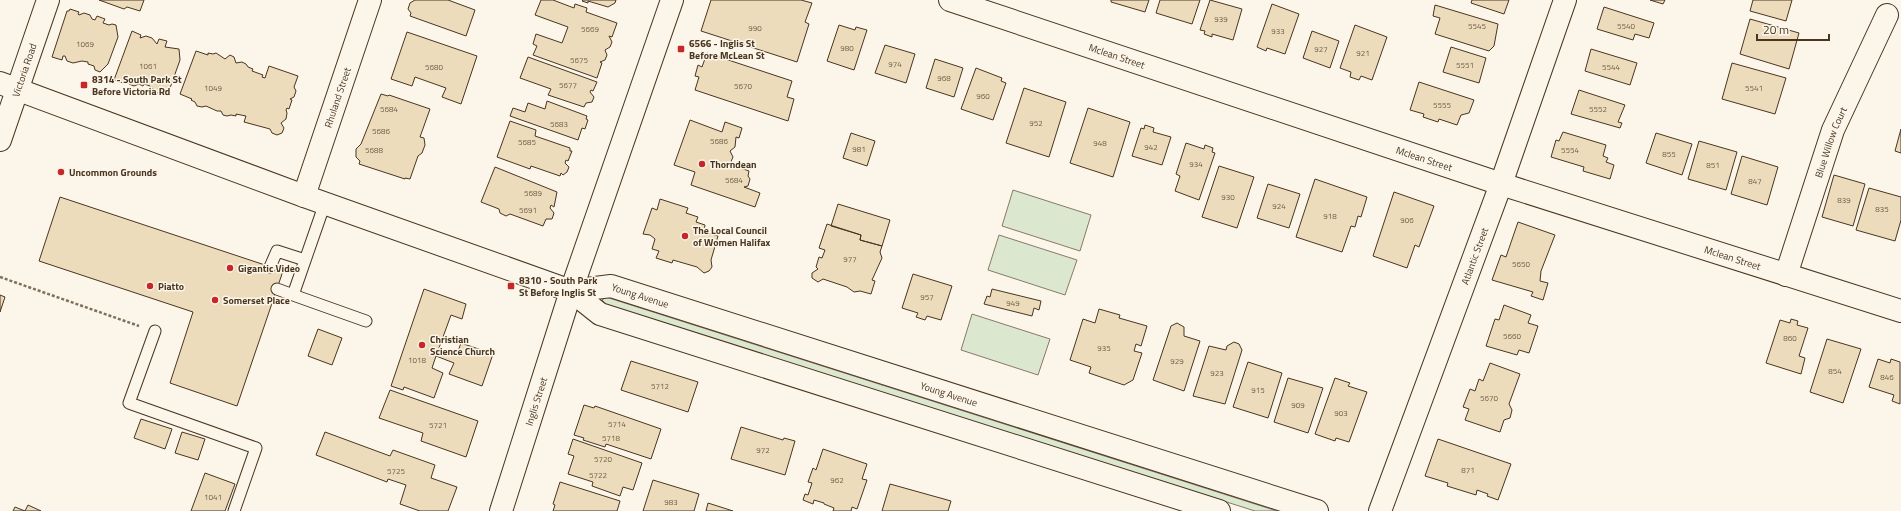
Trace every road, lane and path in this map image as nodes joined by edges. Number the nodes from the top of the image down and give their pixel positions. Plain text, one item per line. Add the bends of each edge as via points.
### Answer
1 (48, 0) edge
2 (370, 0) edge
3 (672, 0) edge
4 (950, 0) edge
5 (1565, 0) edge
6 (1888, 15) dead end
7 (9, 87) edge
8 (0, 140) edge
9 (1501, 184) junction
10 (304, 196) junction
11 (325, 203) junction
12 (305, 260) junction
13 (270, 267) dead end
14 (1786, 275) junction
15 (0, 278) edge
16 (277, 288) dead end
17 (571, 292) junction
18 (293, 295) junction
19 (1901, 311) edge
20 (366, 321) dead end
21 (155, 331) joint
22 (234, 511) edge
23 (501, 511) edge
24 (1219, 511) edge
25 (1317, 511) edge
26 (1380, 511) edge

1 - 7 street, Victoria Road
2 - 10 street, Rhuland Street
3 - 17 street, Inglis Street
4 - 9 street, Mclean Street
5 - 9 street, Atlantic Street
6 - 14 street, Blue Willow Court via 1833,130
7 - 8 street, Victoria Road
7 - 10 street
9 - 14 street, Mclean Street
9 - 26 street, Atlantic Street
10 - 11 street
11 - 12 lane
11 - 17 street
12 - 13 lane via 277,251
12 - 18 lane
14 - 19 street, Mclean Street
15 - 21 path
16 - 18 lane
17 - 23 street, Inglis Street
17 - 24 street via 600,314
17 - 25 street, Young Avenue via 610,286
18 - 20 lane
21 - 22 lane via 129,403 256,448

